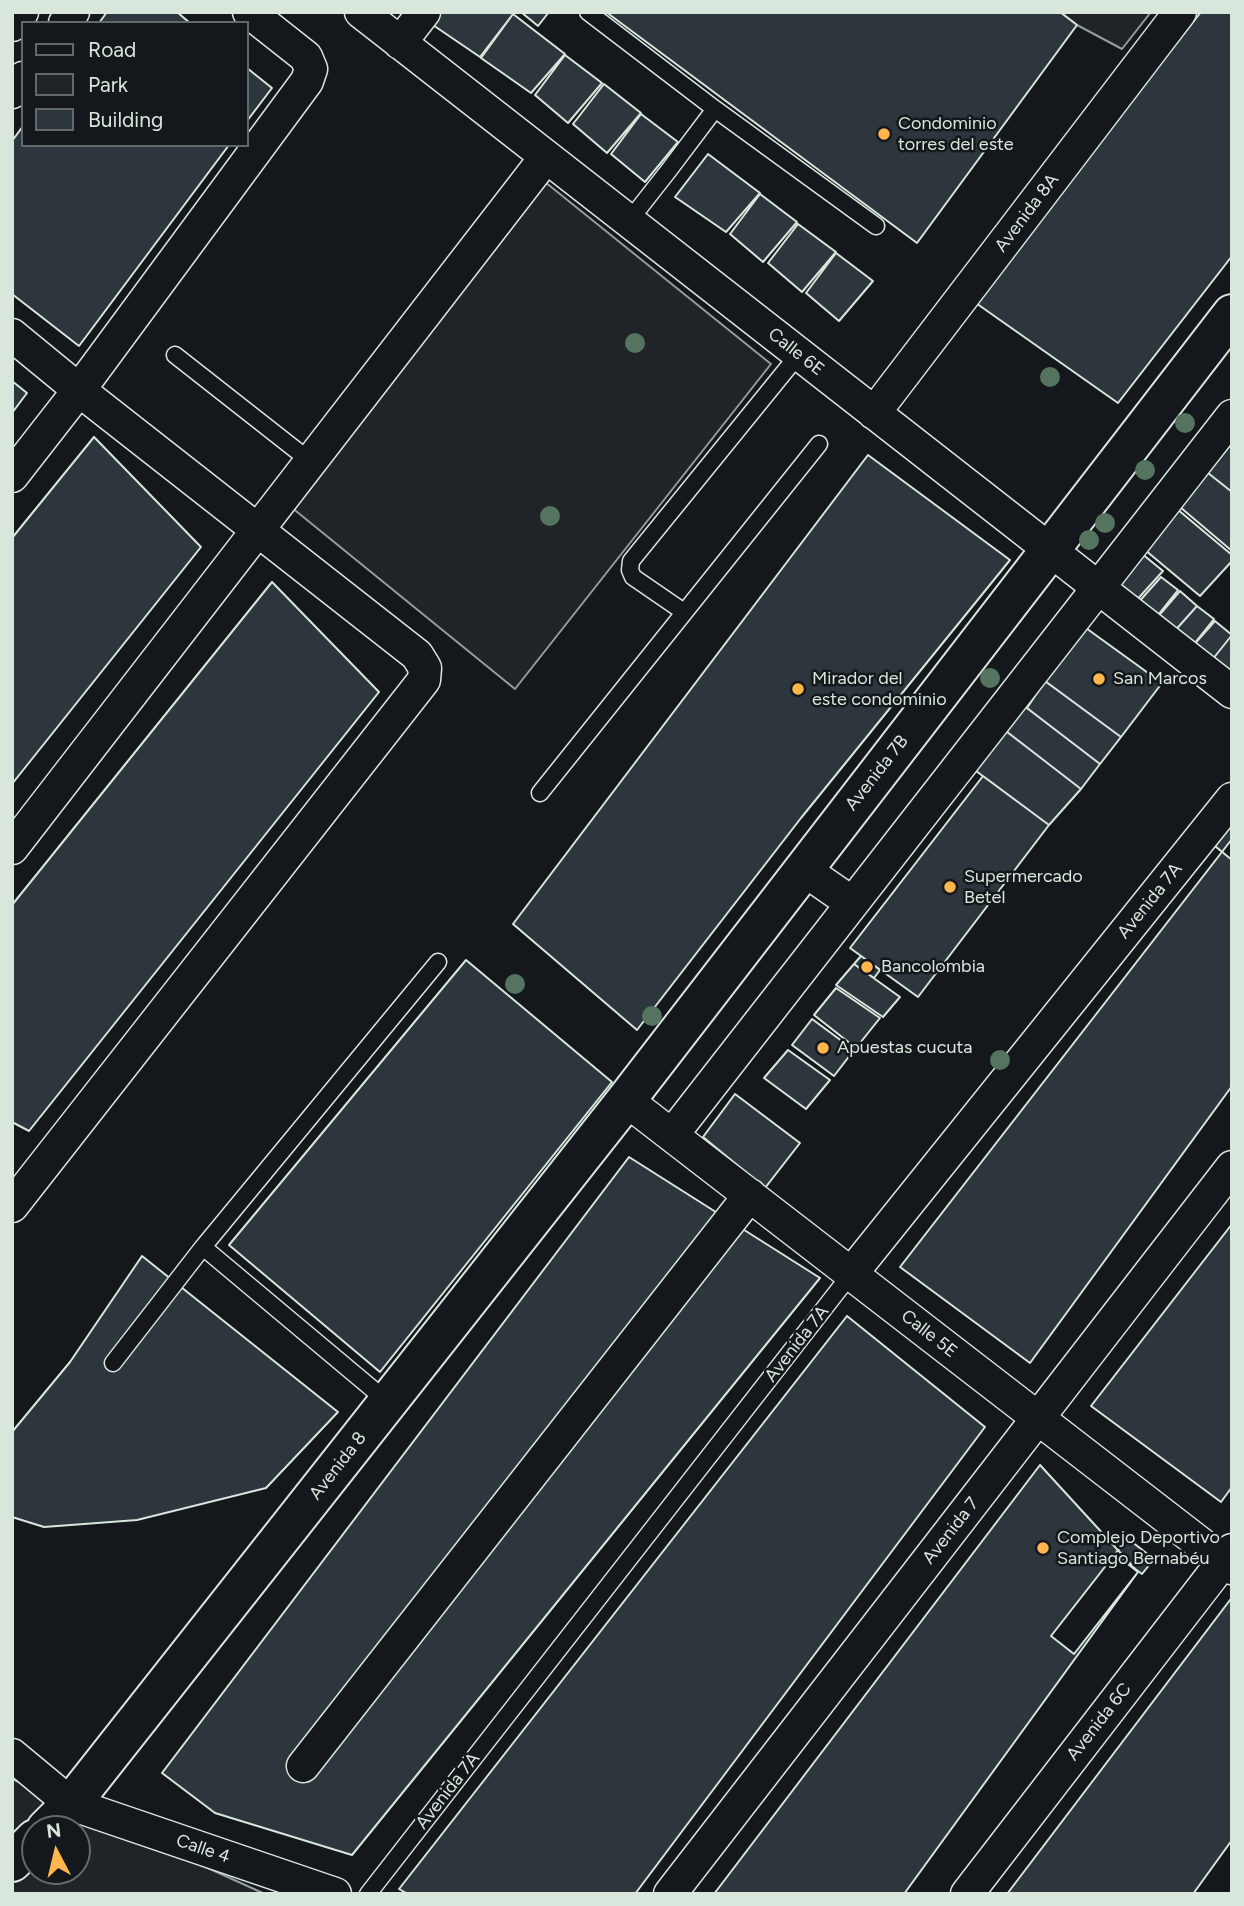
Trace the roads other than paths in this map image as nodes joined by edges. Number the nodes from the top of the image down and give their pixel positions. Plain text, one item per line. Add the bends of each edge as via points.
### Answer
1 (22, 12) edge
2 (249, 12) edge
3 (361, 12) edge
4 (424, 12) edge
5 (588, 12) edge
6 (1180, 12) edge
7 (12, 25) edge
8 (400, 43) junction
9 (715, 109) junction
10 (546, 157) junction
11 (629, 221) junction
12 (876, 226) dead end
13 (1232, 314) edge
14 (12, 335) edge
15 (799, 354) junction
16 (175, 355) dead end
17 (79, 390) junction
18 (874, 413) junction
19 (1232, 416) edge
20 (818, 443) dead end
21 (310, 461) junction
22 (12, 476) edge
23 (258, 531) junction
24 (1049, 549) junction
25 (1098, 587) junction
26 (684, 612) junction
27 (1232, 692) edge
28 (540, 793) dead end
29 (1232, 799) edge
30 (12, 848) edge
31 (803, 869) junction
32 (852, 903) junction
33 (438, 962) dead end
34 (626, 1100) junction
35 (672, 1135) junction
36 (1232, 1167) edge
37 (750, 1195) junction
38 (12, 1206) edge
39 (204, 1247) junction
40 (851, 1274) junction
41 (113, 1363) dead end
42 (388, 1402) junction
43 (1038, 1418) junction
44 (1229, 1560) edge
45 (12, 1755) edge
46 (303, 1766) dead end
47 (57, 1815) edge
48 (59, 1815) edge
49 (91, 1825) edge
50 (335, 1894) edge
51 (368, 1894) edge
52 (670, 1894) edge
53 (967, 1894) edge

1 - 7 street
2 - 17 street via 306,57 311,69 307,81
3 - 8 street, Calle 6E
4 - 8 street
5 - 9 lane
6 - 18 street, Avenida 8A
8 - 10 street, Calle 6E
9 - 11 lane
9 - 12 lane
10 - 11 street, Calle 6E
10 - 21 street
11 - 15 street, Calle 6E
13 - 24 street, Avenida 7B
14 - 17 street
15 - 18 street, Calle 6E
15 - 26 lane via 631,561 633,577
16 - 21 lane
17 - 22 street
17 - 23 street
18 - 24 street, Calle 6E
19 - 25 street
20 - 26 lane
21 - 23 street
23 - 30 street
23 - 38 street via 417,655 425,668 424,680
24 - 25 street, Calle 6E
24 - 31 street, Avenida 7B
25 - 27 street, Calle 6E
25 - 32 street
26 - 28 lane
29 - 40 street, Avenida 7A
31 - 32 street
31 - 34 street, Avenida 7B
32 - 35 street
33 - 39 lane
34 - 35 street, Calle 5E
34 - 42 street, Avenida 8
35 - 37 street, Calle 5E
36 - 43 street, Avenida 7
37 - 40 street, Calle 5E
37 - 46 street
39 - 41 lane
39 - 42 lane
40 - 43 street, Calle 5E
40 - 51 lane, Avenida 7A
42 - 48 street, Avenida 8
43 - 44 street, Calle 5E
43 - 52 street, Avenida 7
44 - 53 street, Avenida 6C
45 - 47 street
49 - 50 street, Calle 4

